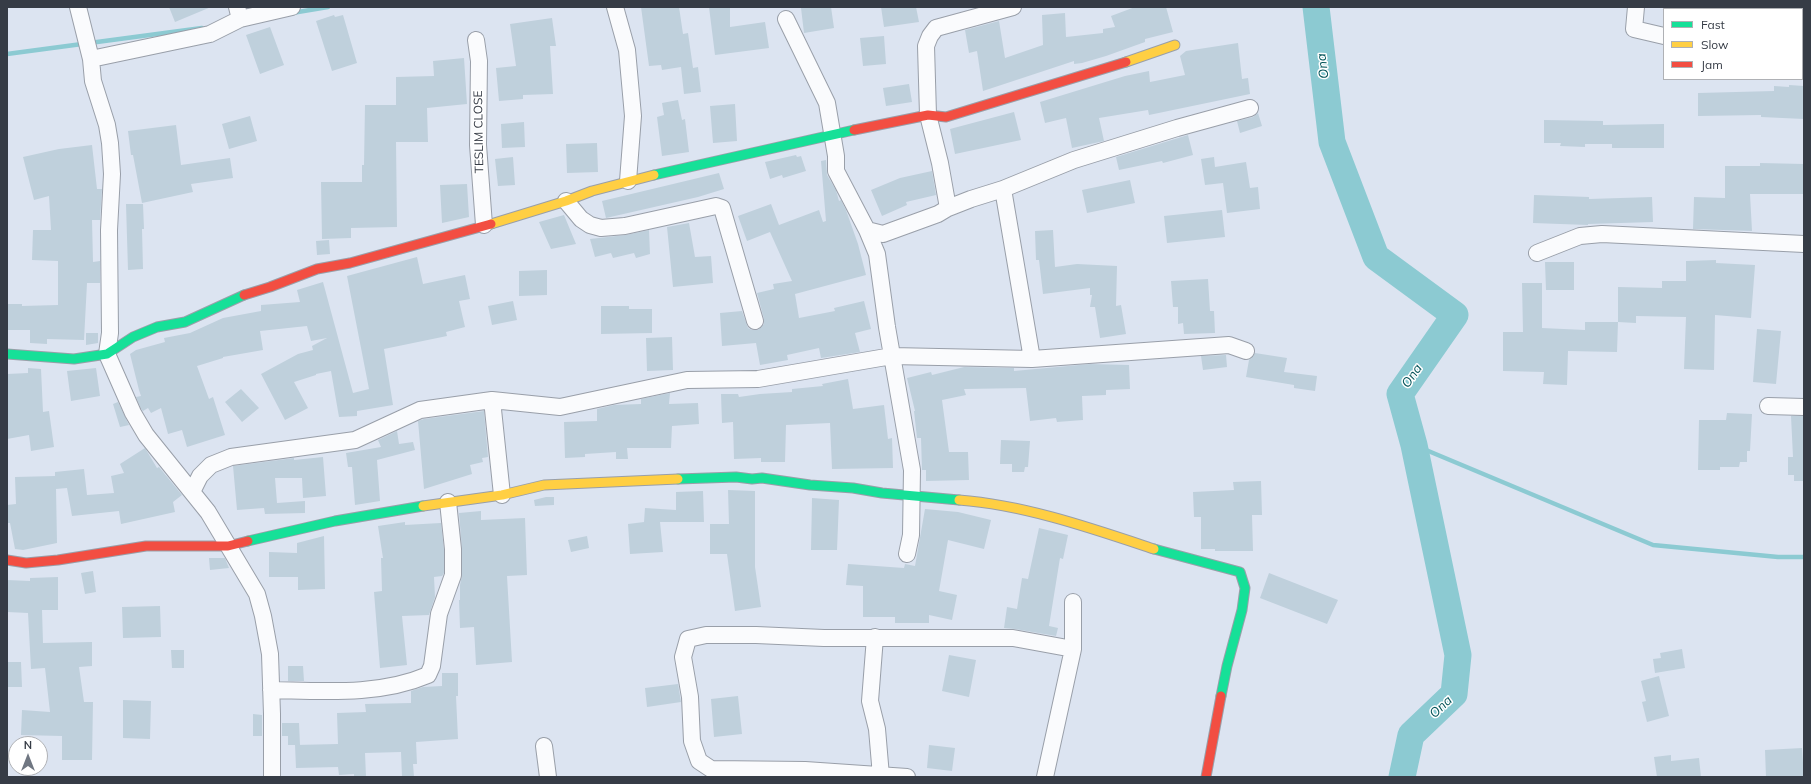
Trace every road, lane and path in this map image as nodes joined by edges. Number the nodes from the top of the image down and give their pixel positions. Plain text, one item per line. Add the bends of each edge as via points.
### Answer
1 (78, 7) edge
2 (292, 7) edge
3 (615, 7) edge
4 (1013, 7) edge
5 (1636, 7) edge
6 (239, 13) edge
7 (786, 19) dead end
8 (1663, 36) edge
9 (476, 40) dead end
10 (1175, 45) dead end
11 (91, 59) junction
12 (1250, 108) dead end
13 (928, 115) junction
14 (832, 134) junction
15 (628, 182) junction
16 (1003, 189) junction
17 (566, 201) junction
18 (948, 208) junction
19 (484, 225) junction
20 (868, 230) junction
21 (1804, 244) edge
22 (1537, 253) dead end
23 (755, 321) dead end
24 (1246, 351) dead end
25 (7, 354) edge
26 (107, 354) junction
27 (892, 356) junction
28 (1032, 359) junction
29 (492, 400) junction
30 (1768, 406) dead end
31 (1804, 407) edge
32 (192, 492) junction
33 (502, 495) junction
34 (911, 495) junction
35 (448, 502) junction
36 (228, 546) junction
37 (907, 554) dead end
38 (7, 560) edge
39 (1073, 602) dead end
40 (875, 637) junction
41 (1073, 648) junction
42 (271, 690) junction
43 (544, 746) dead end
44 (804, 773) edge
45 (881, 776) junction
46 (272, 777) edge
47 (548, 777) edge
48 (906, 777) edge
49 (1046, 777) edge
50 (1206, 777) edge

1 - 11 street
2 - 6 street
3 - 15 street via 627,50 633,116
4 - 13 street via 936,28 926,46
5 - 8 street via 1634,29
6 - 11 street via 210,34
7 - 14 street via 827,103
9 - 19 street, TESLIM CLOSE via 479,61 478,145
10 - 13 street via 1110,68 946,117
11 - 26 street via 93,81 107,124 112,174 109,230 110,334
12 - 16 street via 1074,160
13 - 14 street
13 - 18 street
14 - 15 street
14 - 20 street via 836,171
15 - 17 street
16 - 18 street
16 - 28 street
17 - 19 street
17 - 23 street via 582,219 601,228 625,226 716,206 722,208
18 - 20 street via 883,234
19 - 26 street via 350,263 317,269 243,295 185,322 157,327
20 - 27 street via 877,254
21 - 22 street via 1602,234 1580,236
24 - 28 street via 1229,346
25 - 26 street via 74,359
26 - 32 street via 132,413 146,435
27 - 28 street
27 - 29 street via 758,379 687,380 560,407
27 - 34 street via 912,470
29 - 32 street via 420,410 355,440 231,457 211,464 200,476
29 - 33 street
30 - 31 street
32 - 36 street via 208,512
33 - 34 street via 544,484 706,477 762,478
33 - 35 street
34 - 37 street via 911,535
34 - 50 street via 986,502 1088,527 1169,554 1240,572 1245,588 1242,610 1227,666
35 - 36 street via 335,521
35 - 42 street via 453,575 440,614 432,666 428,676 402,684 356,691
36 - 38 street via 146,546 58,560 26,563
36 - 42 street via 257,594 270,654
39 - 41 street
40 - 41 street via 1014,638
40 - 44 street via 706,635 688,639 683,657 690,697 692,741 699,761 711,769
40 - 45 street via 870,701 877,729
41 - 49 street
42 - 46 street
43 - 47 street
44 - 45 street
45 - 48 street

